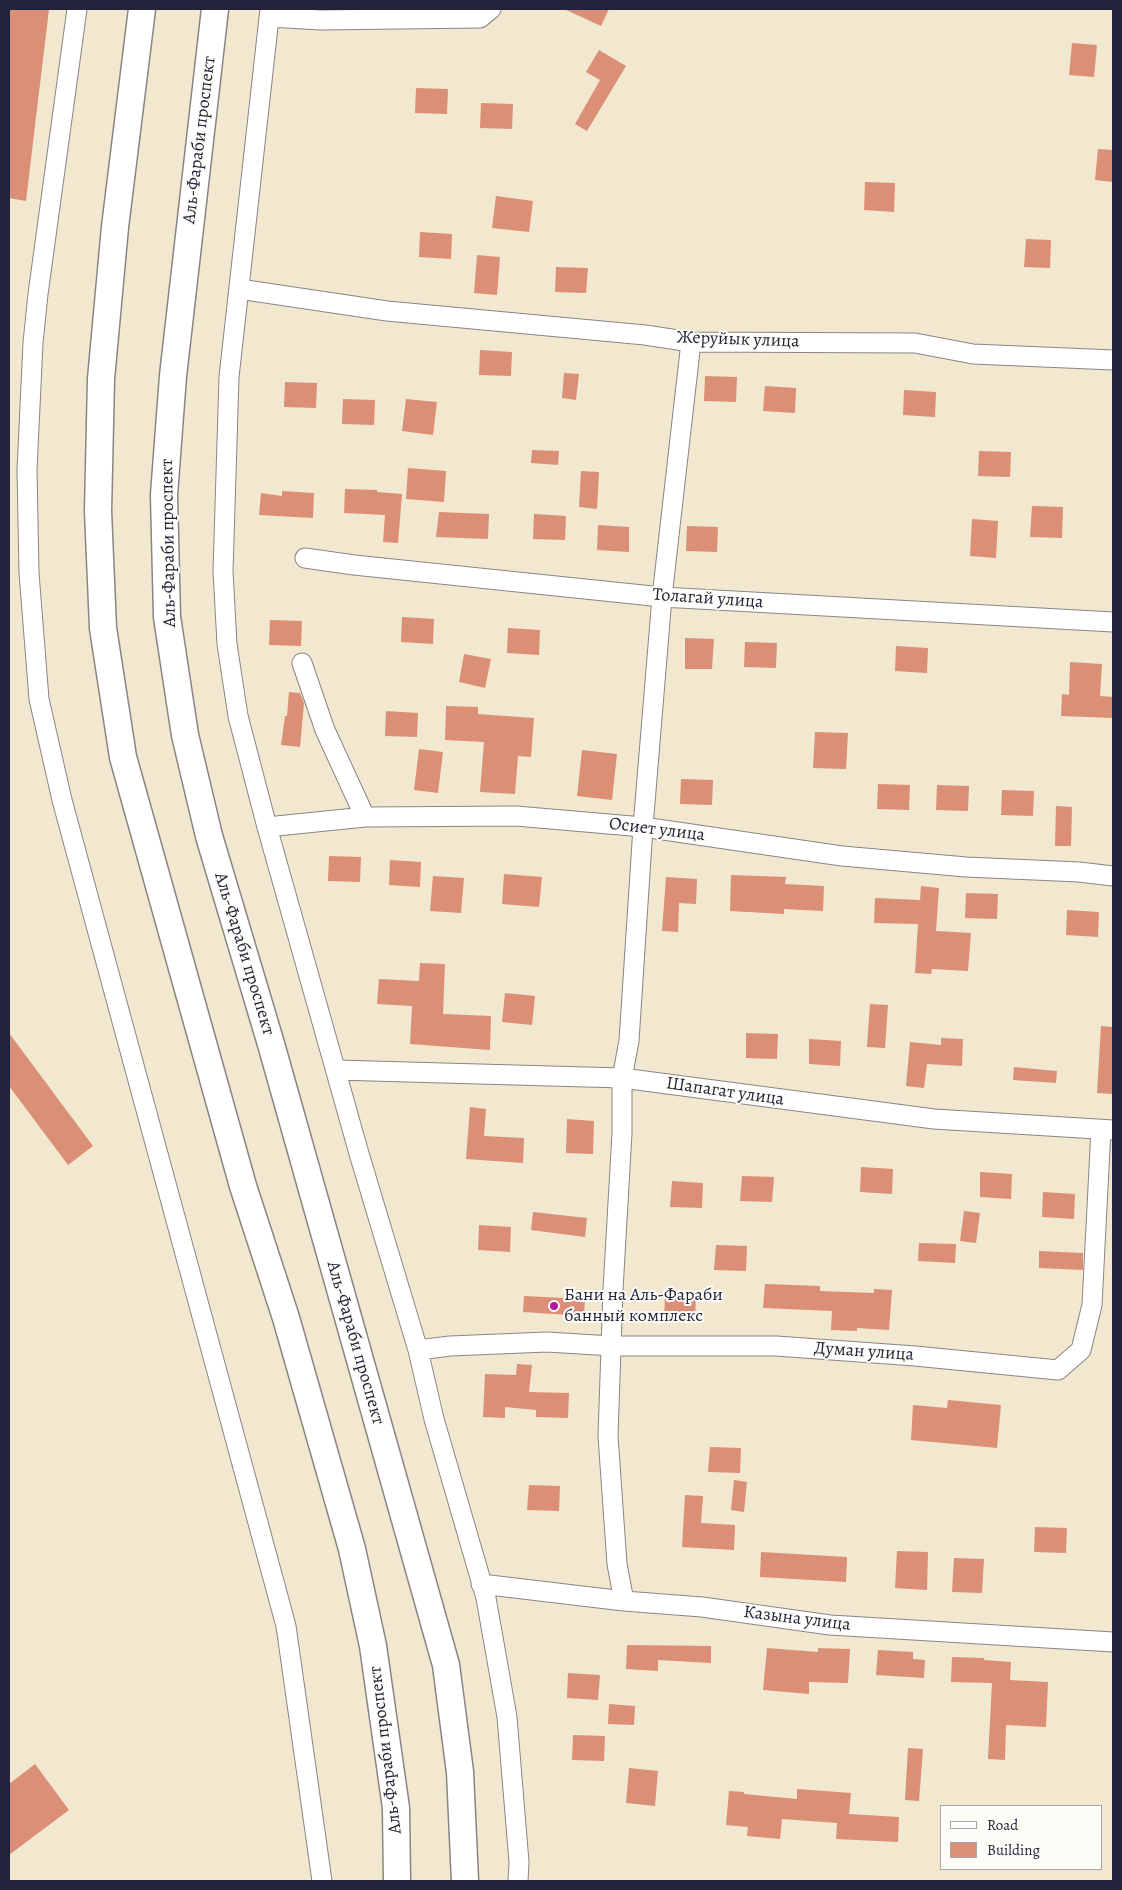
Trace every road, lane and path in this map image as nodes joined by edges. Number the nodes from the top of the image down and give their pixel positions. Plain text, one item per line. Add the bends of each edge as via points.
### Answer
1 (77, 9) edge
2 (142, 9) edge
3 (215, 9) edge
4 (492, 9) edge
5 (270, 13) edge
6 (239, 289) junction
7 (691, 342) junction
8 (1113, 360) edge
9 (305, 558) dead end
10 (662, 597) junction
11 (1113, 622) edge
12 (302, 663) dead end
13 (365, 818) junction
14 (267, 827) junction
15 (643, 827) junction
16 (1113, 876) edge
17 (336, 1070) junction
18 (622, 1078) junction
19 (1107, 1130) edge
20 (612, 1346) junction
21 (418, 1350) junction
22 (481, 1584) junction
23 (624, 1600) junction
24 (1113, 1642) edge
25 (322, 1881) edge
26 (397, 1881) edge
27 (465, 1881) edge
28 (518, 1881) edge

1 - 25 street via 33,343 27,470 28,535 39,699 62,800 286,1626
2 - 26 street, Аль-Фараби проспект via 115,226 101,379 98,511 103,628 123,757 243,1186 286,1318 352,1549 373,1646 396,1808
3 - 27 street, Аль-Фараби проспект via 173,376 164,495 167,617 185,735 209,836 274,1053 446,1665 460,1772
4 - 5 street via 480,18 321,20
5 - 6 street
6 - 7 street, Жеруйык улица via 387,311
6 - 14 street via 229,377 223,571 227,644 238,716
7 - 8 street, Жеруйык улица via 915,343 973,354
7 - 10 street
9 - 10 street, Толагай улица
10 - 11 street, Толагай улица
10 - 15 street
12 - 13 street via 325,730
13 - 14 street, Осиет улица
13 - 15 street, Осиет улица via 516,816
14 - 17 street
15 - 16 street, Осиет улица via 842,856
15 - 18 street via 630,1031
17 - 18 street, Шапагат улица
17 - 21 street
18 - 19 street, Шапагат улица via 934,1119
18 - 20 street
19 - 20 street, Думан улица via 1092,1305 1081,1350 1058,1370 776,1346
20 - 21 street, Думан улица via 547,1342
20 - 23 street via 608,1436 617,1564
21 - 22 street
22 - 23 street, Казына улица
22 - 28 street via 507,1717
23 - 24 street, Казына улица via 830,1625

